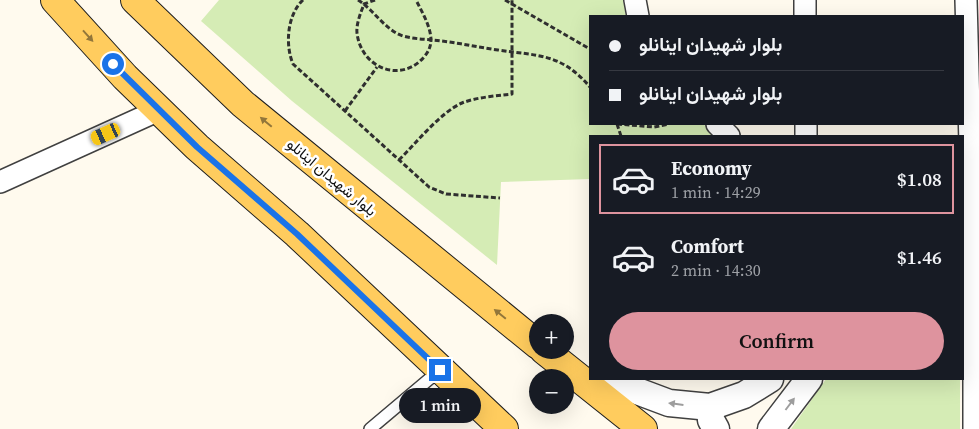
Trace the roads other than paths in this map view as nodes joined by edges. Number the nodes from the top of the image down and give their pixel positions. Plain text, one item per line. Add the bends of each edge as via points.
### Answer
1 (55, 0) edge
2 (135, 0) edge
3 (635, 0) edge
4 (805, 0) edge
5 (966, 0) edge
6 (638, 15) edge
7 (805, 15) edge
8 (159, 110) junction
9 (718, 125) edge
10 (728, 135) edge
11 (0, 182) edge
12 (972, 265) edge
13 (529, 338) edge
14 (555, 359) edge
15 (562, 359) edge
16 (440, 370) junction
17 (589, 372) edge
18 (607, 380) edge
19 (768, 380) edge
20 (808, 380) edge
21 (713, 418) edge
22 (370, 429) edge
23 (504, 429) edge
24 (643, 429) edge
25 (771, 429) edge
26 (974, 429) edge

1 -> 8 main road
13 -> 2 main road, بلوار شهیدان اینانلو via 244,104
3 - 6 street
4 - 7 street
5 - 12 street
8 - 11 street
8 - 16 main road via 297,234
9 - 10 street
12 - 26 street
14 - 24 main road, بلوار شهیدان اینانلو
15 - 17 street
16 - 22 lane
16 - 23 main road
21 -> 18 street
19 - 21 street
25 -> 20 street

